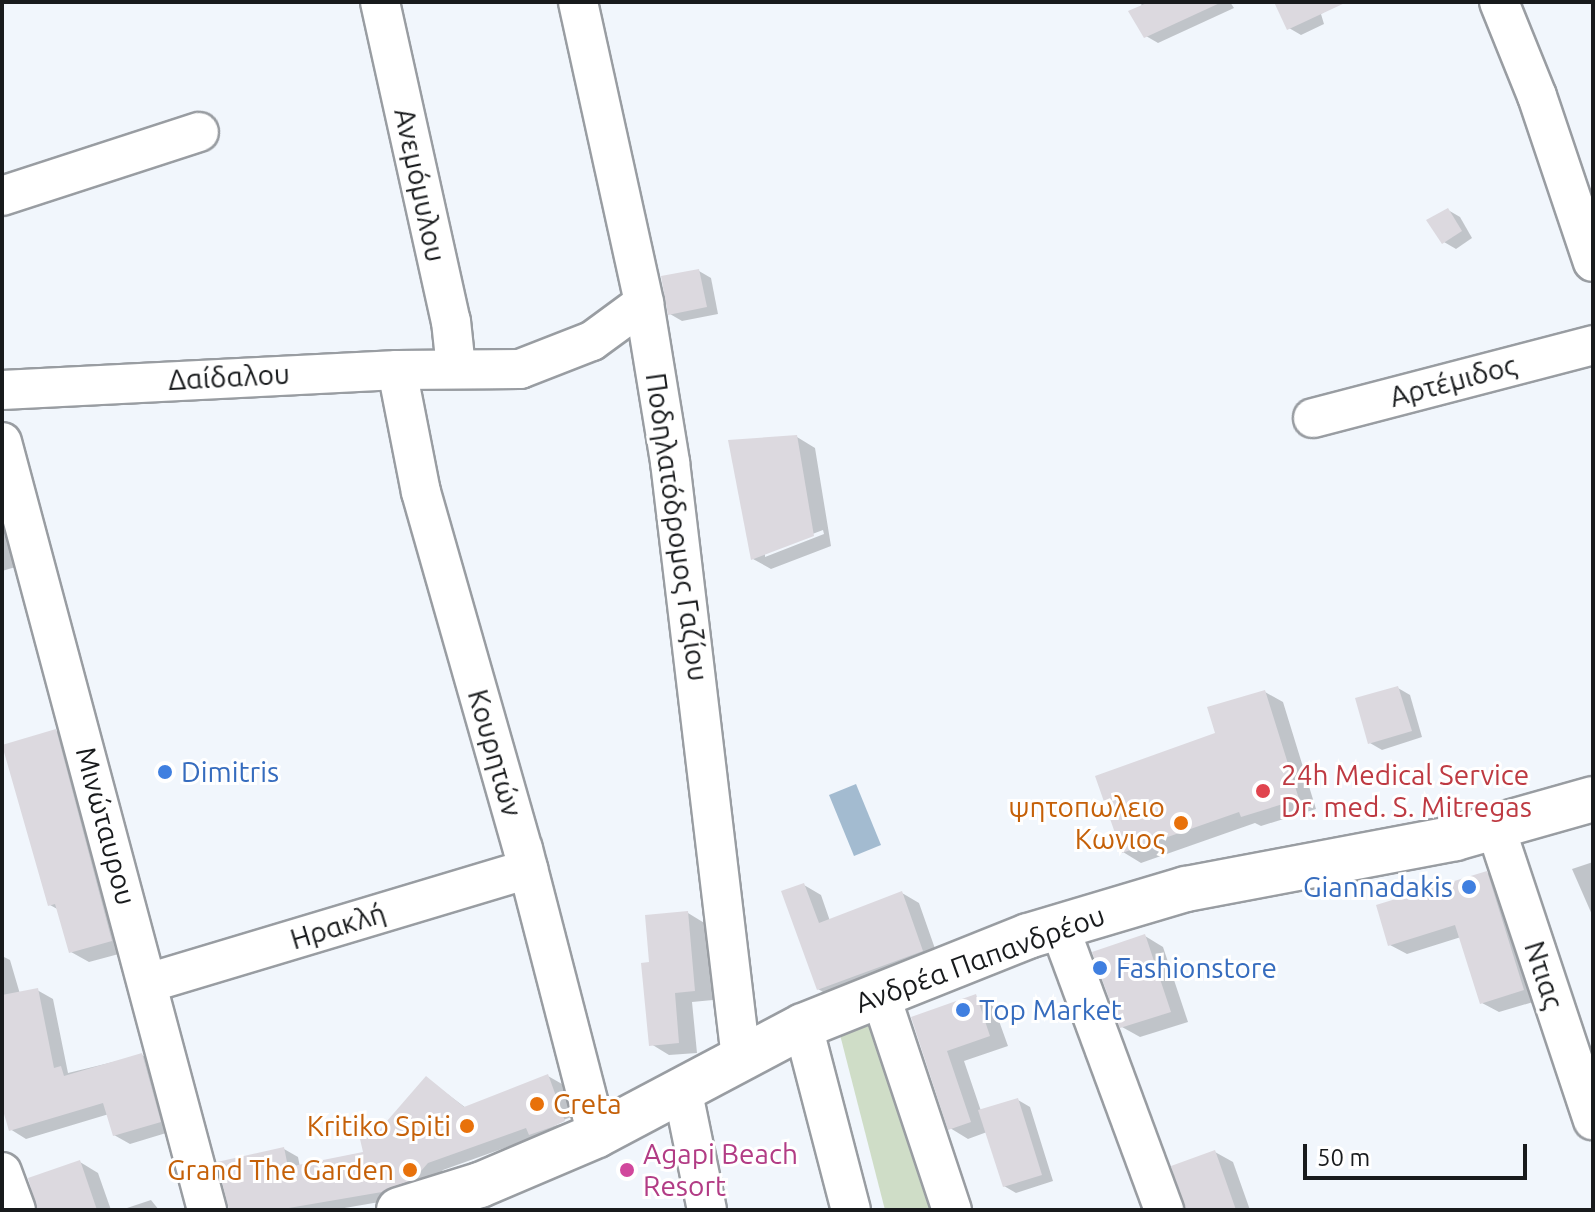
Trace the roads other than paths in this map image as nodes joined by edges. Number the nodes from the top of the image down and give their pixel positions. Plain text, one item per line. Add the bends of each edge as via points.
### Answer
1 (380, 2) edge
2 (578, 2) edge
3 (1499, 2) edge
4 (199, 132) dead end
5 (2, 196) edge
6 (1593, 262) edge
7 (644, 303) junction
8 (1593, 345) edge
9 (456, 368) junction
10 (397, 370) junction
11 (2, 390) edge
12 (1313, 418) dead end
13 (2, 442) edge
14 (1593, 799) edge
15 (1496, 829) junction
16 (528, 869) junction
17 (1059, 926) junction
18 (148, 983) junction
19 (880, 994) junction
20 (803, 1026) junction
21 (741, 1058) junction
22 (683, 1093) junction
23 (1593, 1120) edge
24 (597, 1135) junction
25 (2, 1172) edge
26 (16, 1210) edge
27 (207, 1210) edge
28 (399, 1210) edge
29 (707, 1210) edge
30 (851, 1210) edge
31 (952, 1210) edge
32 (1164, 1210) edge

1 - 9 street, Ανεμόμυλου via 451,321
2 - 7 street, Ποδηλατόδρομος Γαζίου
3 - 6 street
4 - 5 street
7 - 9 street, Δαίδαλου via 592,341 542,363 500,370
7 - 21 street, Ποδηλατόδρομος Γαζίου via 709,767
8 - 12 street, Αρτέμιδος
9 - 10 street, Δαίδαλου
10 - 11 street, Δαίδαλου
10 - 16 street, Κουρητών via 421,492
13 - 18 street, Μινώταυρου
14 - 15 main road, Ανδρέα Παπανδρέου
15 - 17 main road, Ανδρέα Παπανδρέου via 1266,871
15 - 23 street, Ντιας
16 - 18 street, Ηρακλή
16 - 24 street, Κουρητών
17 - 19 main road, Ανδρέα Παπανδρέου
17 - 32 street
18 - 27 street, Μινώταυρου
19 - 20 main road, Ανδρέα Παπανδρέου
19 - 31 street
20 - 21 main road, Ανδρέα Παπανδρέου
20 - 30 street
21 - 22 main road, Ανδρέα Παπανδρέου
22 - 24 main road, Ανδρέα Παπανδρέου
22 - 29 street
24 - 28 main road, Ανδρέα Παπανδρέου via 480,1185
25 - 26 street

